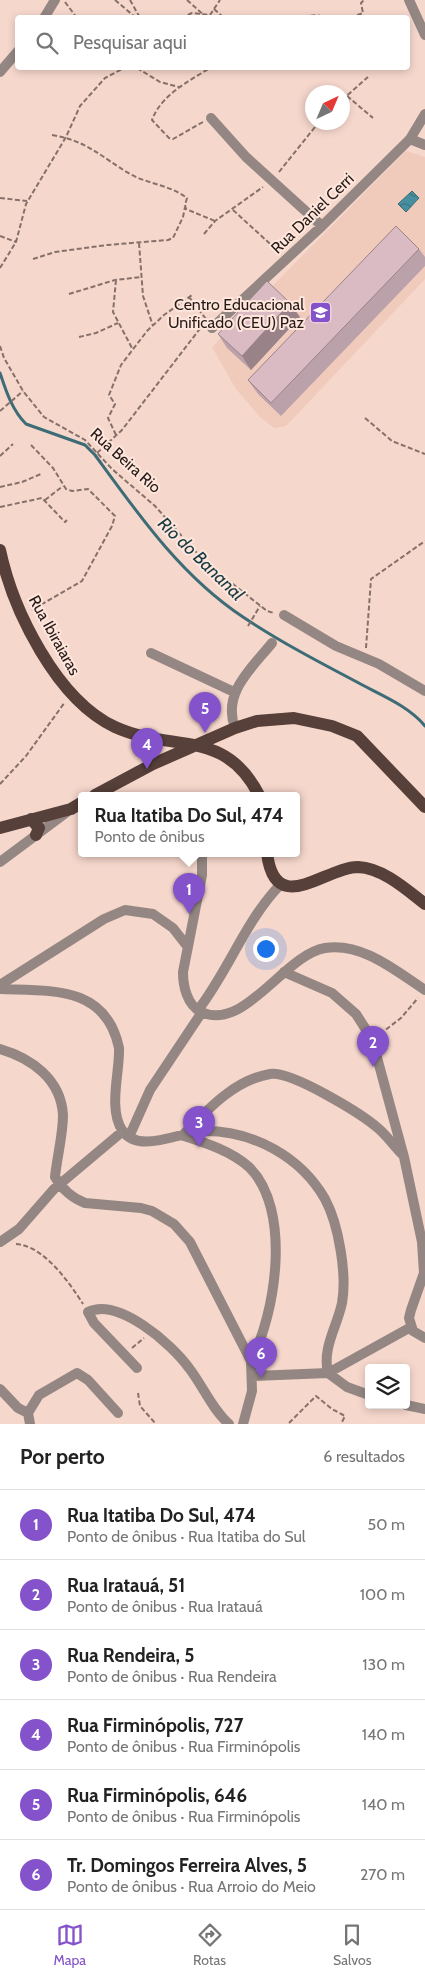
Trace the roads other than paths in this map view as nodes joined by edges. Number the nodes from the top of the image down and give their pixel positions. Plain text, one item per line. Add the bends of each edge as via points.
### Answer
1 (55, 0) edge
2 (409, 0) edge
3 (46, 15) edge
4 (425, 35) edge
5 (15, 54) edge
6 (0, 72) edge
7 (425, 114) edge
8 (211, 118) road end
9 (410, 139) junction
10 (425, 145) edge
11 (322, 226) junction
12 (210, 324) road end
13 (0, 550) edge
14 (284, 615) road end
15 (272, 643) dead end
16 (151, 653) dead end
17 (425, 691) edge
18 (234, 692) junction
19 (235, 728) junction
20 (196, 744) junction
21 (107, 792) edge
22 (257, 792) edge
23 (76, 806) edge
24 (425, 806) edge
25 (31, 818) junction
26 (0, 828) edge
27 (36, 835) junction
28 (202, 857) edge
29 (268, 857) edge
30 (0, 862) edge
31 (282, 884) junction
32 (425, 904) edge
33 (187, 946) junction
34 (284, 972) junction
35 (0, 987) edge
36 (422, 994) edge
37 (200, 1011) junction
38 (0, 1048) edge
39 (126, 1134) junction
40 (183, 1136) junction
41 (404, 1157) junction
42 (60, 1185) junction
43 (5, 1243) edge
44 (423, 1285) edge
45 (411, 1327) junction
46 (425, 1338) edge
47 (251, 1361) junction
48 (137, 1368) dead end
49 (328, 1373) junction
50 (252, 1376) junction
51 (0, 1388) edge
52 (365, 1393) edge
53 (410, 1406) edge
54 (425, 1409) edge
55 (28, 1413) junction
56 (118, 1413) dead end
57 (30, 1424) edge
58 (229, 1424) edge
59 (242, 1424) edge

1 - 3 street
2 - 4 street
5 - 6 street
7 - 9 street, Rua Daniel Cerri
8 - 11 street via 246,157
9 - 10 street
9 - 11 street, Rua Daniel Cerri
11 - 12 street, Rua Daniel Cerri
13 - 20 main road, Rua Ibiraiaras via 6,576 24,615 54,675 70,693 102,720 121,729
14 - 17 street via 336,646
15 - 18 street
16 - 18 street
18 - 19 street via 230,716
19 - 20 main road
19 - 24 main road via 278,718 308,720 347,730
20 - 21 main road
20 - 22 main road, Rua Ibiraiaras via 228,757
23 - 25 main road
23 - 27 street
25 - 26 main road
25 - 27 main road via 38,828
27 - 30 street
28 - 33 street via 202,875
29 - 31 main road via 272,873
31 - 32 main road via 299,887 357,867 384,876
31 - 37 street via 255,918
33 - 35 street via 173,928 153,914 125,910 104,919
33 - 37 street via 183,982 189,1000
34 - 36 street via 308,953 346,947 382,962
34 - 37 street via 234,1011 214,1016
34 - 41 street via 332,994 356,1014 372,1039
35 - 39 street via 75,994 105,1016 117,1037 119,1048 116,1106
37 - 39 street
38 - 42 street via 33,1063 54,1087 63,1115 55,1177
39 - 40 street via 147,1141
39 - 42 street
40 - 41 street via 225,1094 252,1080 273,1074 298,1081 337,1101 378,1128
40 - 47 street via 219,1148 249,1168 263,1190 270,1211 276,1247 275,1274 266,1323
40 - 49 street via 204,1130 236,1135 271,1147 294,1162 325,1200 340,1242 343,1293 328,1348
41 - 44 street via 422,1242
42 - 43 street
42 - 47 street via 85,1203 141,1208 164,1216 174,1224 190,1242
44 - 45 street via 410,1310
45 - 46 street
45 - 49 street
47 - 50 street
48 - 58 street via 94,1323 88,1312 97,1308 108,1309 134,1320 154,1334 188,1366
49 - 50 street
49 - 52 street via 347,1387
50 - 59 street via 252,1392
51 - 55 street via 18,1408
53 - 54 street
55 - 56 street via 39,1395 77,1373 88,1380
55 - 57 street

